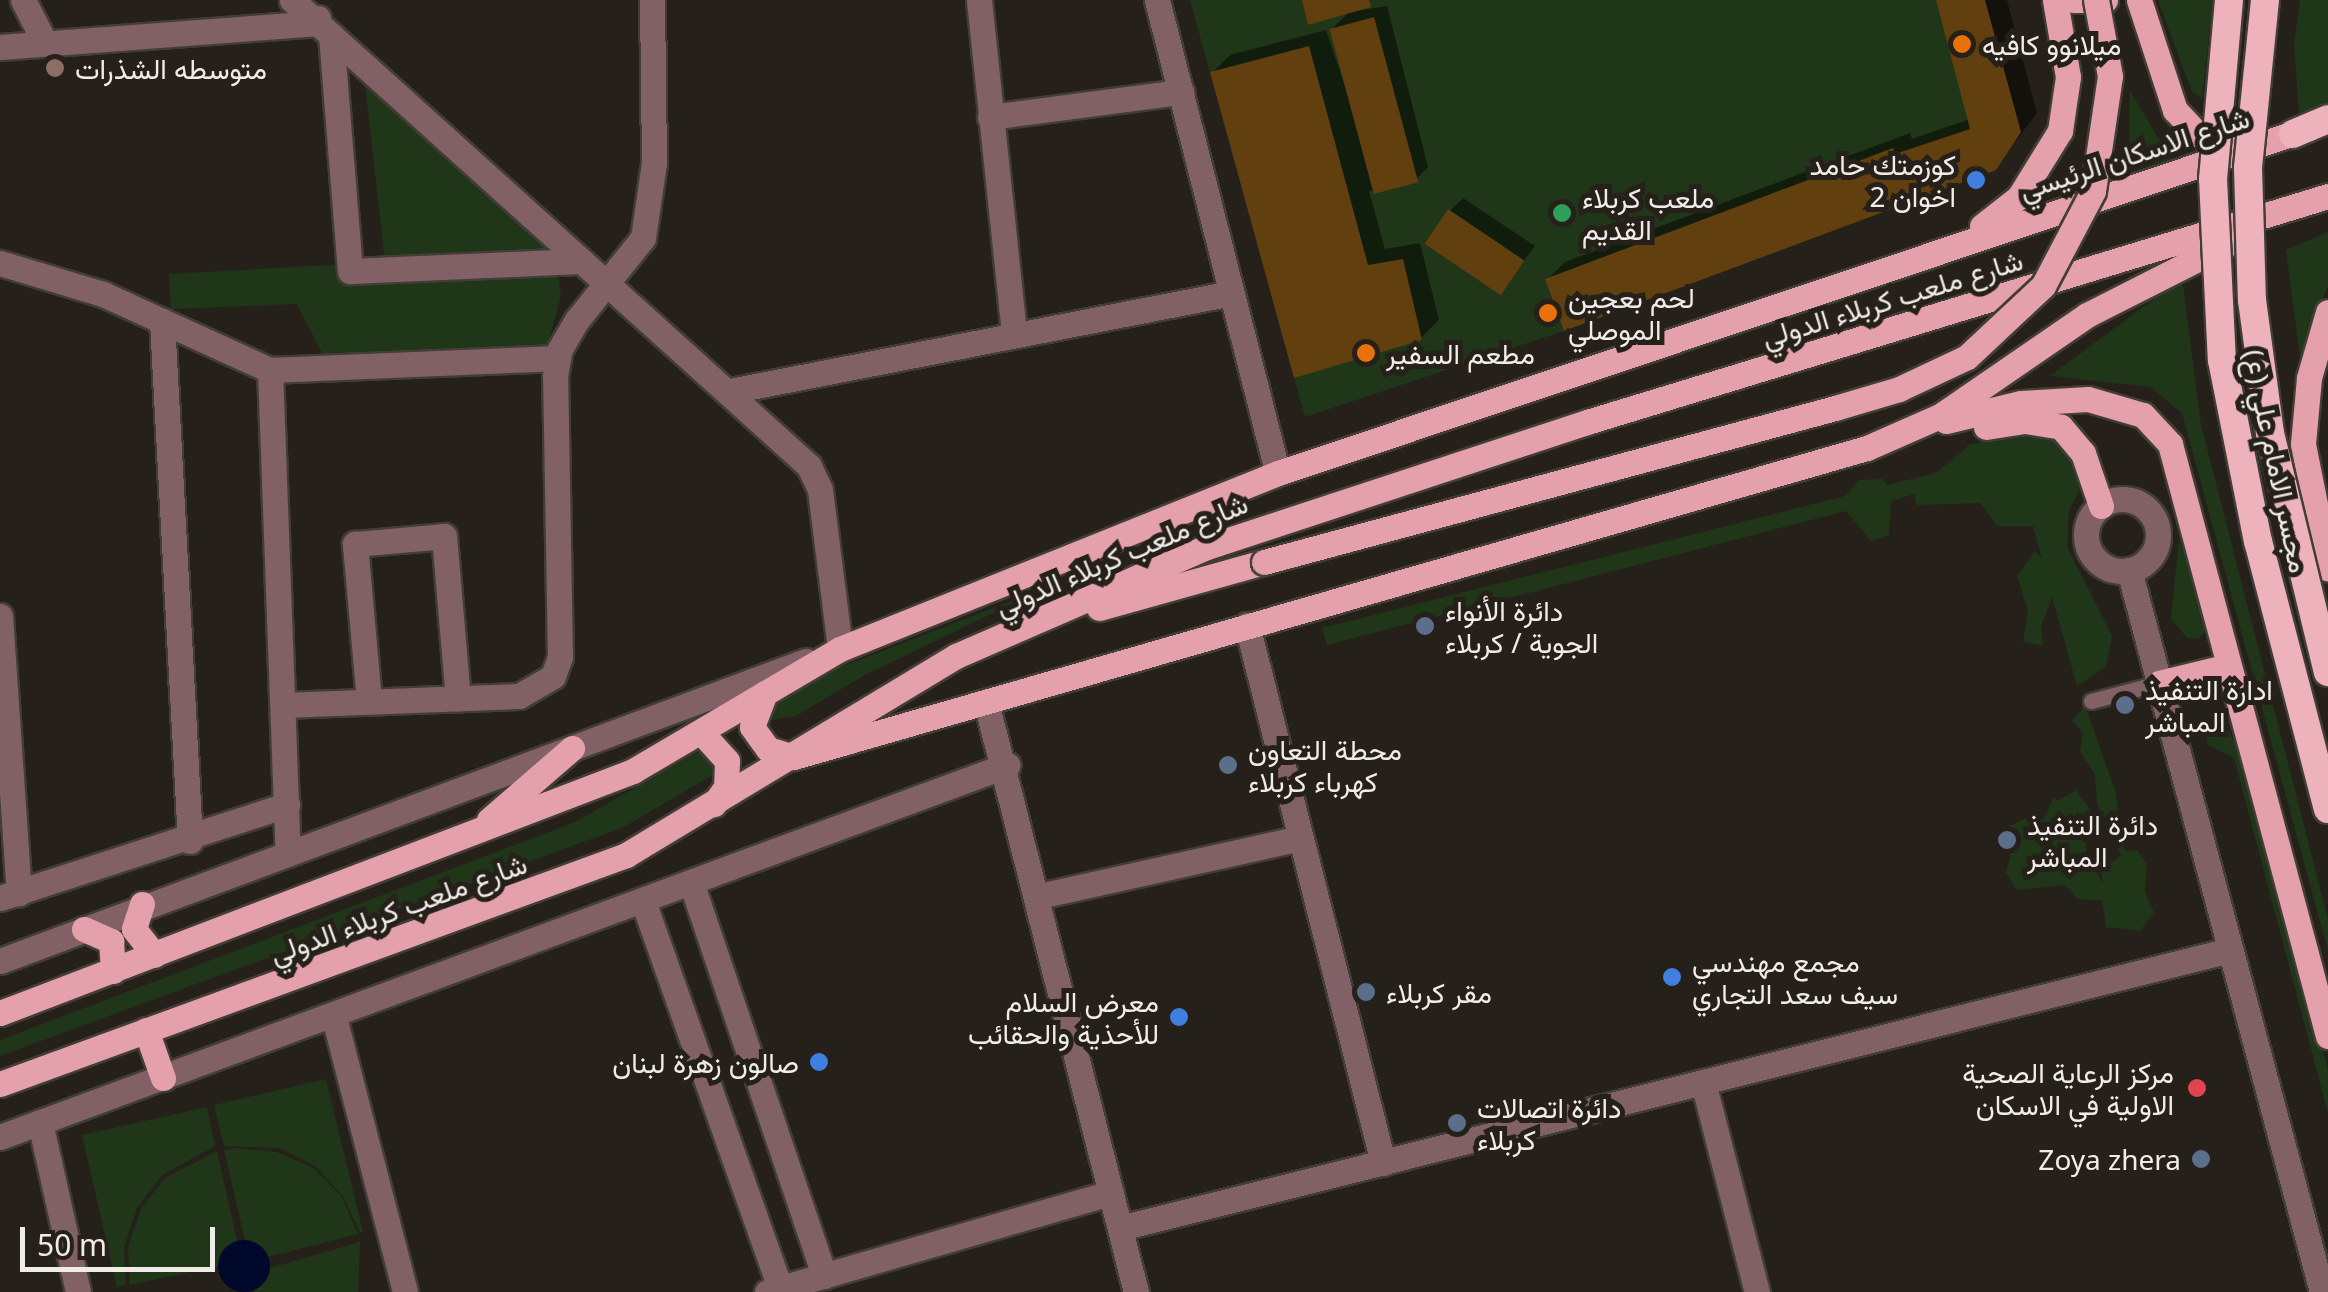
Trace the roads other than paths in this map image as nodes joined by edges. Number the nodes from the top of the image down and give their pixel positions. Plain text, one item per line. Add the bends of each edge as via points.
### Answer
1 (23, 0) edge
2 (292, 0) edge
3 (652, 0) edge
4 (979, 0) edge
5 (1158, 0) edge
6 (2055, 0) edge
7 (2073, 0) edge
8 (2096, 0) edge
9 (2105, 0) edge
10 (2138, 0) edge
11 (2228, 0) edge
12 (2265, 0) edge
13 (323, 19) edge
14 (45, 43) junction
15 (0, 46) edge
16 (1181, 92) junction
17 (990, 117) junction
18 (2328, 120) edge
19 (2294, 134) joint
20 (2242, 149) junction
21 (2322, 198) edge
22 (1957, 242) junction
23 (576, 260) junction
24 (0, 263) edge
25 (606, 288) junction
26 (1232, 292) junction
27 (2328, 312) edge
28 (162, 320) junction
29 (1014, 335) junction
30 (558, 358) junction
31 (270, 370) junction
32 (730, 391) junction
33 (1917, 428) junction
34 (1867, 448) junction
35 (1278, 474) junction
36 (2101, 506) junction
37 (2328, 569) edge
38 (2129, 570) junction
39 (0, 616) edge
40 (1246, 625) junction
41 (985, 644) junction
42 (840, 649) junction
43 (2228, 666) junction
44 (2328, 672) edge
45 (2159, 683) junction
46 (767, 691) junction
47 (458, 698) junction
48 (369, 701) junction
49 (2091, 701) dead end
50 (986, 702) junction
51 (283, 704) junction
52 (701, 732) junction
53 (572, 748) junction
54 (794, 757) junction
55 (1006, 765) junction
56 (287, 805) junction
57 (710, 808) junction
58 (2328, 809) edge
59 (473, 834) junction
60 (1301, 838) junction
61 (190, 842) junction
62 (288, 853) junction
63 (691, 882) junction
64 (10, 895) edge
65 (1038, 896) junction
66 (643, 901) junction
67 (142, 904) junction
68 (84, 929) junction
69 (2230, 950) junction
70 (154, 955) junction
71 (0, 960) edge
72 (113, 970) junction
73 (0, 1013) edge
74 (334, 1017) junction
75 (146, 1030) junction
76 (2328, 1036) edge
77 (162, 1078) junction
78 (1702, 1082) junction
79 (0, 1084) edge
80 (40, 1122) junction
81 (0, 1138) edge
82 (1384, 1163) junction
83 (1111, 1192) junction
84 (1120, 1228) junction
85 (824, 1276) junction
86 (774, 1290) edge
87 (78, 1292) edge
88 (404, 1292) edge
89 (1136, 1292) edge
90 (1757, 1292) edge
91 (2322, 1292) edge

1 - 14 street
2 - 13 street
3 - 25 street via 652,200 643,238
4 - 17 street
5 - 16 street
6 - 22 main road via 2068,78 2060,131 2019,197
7 - 9 main road
8 - 41 main road, bridge via 2110,76 2093,191 2043,286 1968,357 1899,389 1835,408
10 - 20 main road via 2176,110 2197,134
11 - 58 highway, مجسر الامام علي (ع), bridge via 2213,179 2222,360 2258,541
12 - 44 highway, مجسر الامام علي (ع), bridge via 2249,150 2252,300 2270,433
13 - 14 street
13 - 23 street
13 - 23 street via 350,272
14 - 15 street
16 - 17 street
16 - 26 street
17 - 29 street
18 - 19 highway
19 - 20 main road, شارع الاسكان الرئيسي
20 - 22 main road, شارع الاسكان الرئيسي
21 - 33 main road via 2100,307
21 - 41 main road, شارع ملعب كربلاء الدولي via 1346,499 1171,561
22 - 35 main road, شارع ملعب كربلاء الدولي
23 - 25 street
24 - 28 street via 104,294
25 - 30 street
25 - 32 street
26 - 29 street
26 - 35 street
27 - 37 main road via 2308,378 2304,444
28 - 31 street
28 - 61 street
29 - 32 street
30 - 31 street
30 - 47 street via 557,667 529,694
31 - 51 street
32 - 42 street via 785,440 820,490
33 - 34 main road
33 - 43 main road via 2058,398 2103,402 2143,416 2176,460
34 - 36 main road via 2048,422 2075,439
34 - 40 main road
35 - 42 main road, شارع ملعب كربلاء الدولي
36 - 38 street via 2087,525 2089,549 2105,566
36 - 38 street via 2124,499 2152,516 2154,550
38 - 45 street
39 - 64 street
40 - 50 main road
40 - 60 street
41 - 54 main road, شارع ملعب كربلاء الدولي
42 - 46 main road, شارع ملعب كربلاء الدولي
42 - 53 street
43 - 45 main road
43 - 76 main road
45 - 49 lane
45 - 69 street
46 - 52 main road, شارع ملعب كربلاء الدولي
46 - 54 main road via 757,701 752,727 768,750
47 - 48 street
47 - 48 street via 444,536 356,544
48 - 51 street
50 - 54 main road
50 - 55 street
51 - 56 street
52 - 57 main road via 722,748 729,774
52 - 59 main road, شارع ملعب كربلاء الدولي via 633,771
53 - 59 main road
53 - 62 street
54 - 57 main road, شارع ملعب كربلاء الدولي
55 - 63 street
55 - 65 street
56 - 61 street
56 - 62 street
57 - 75 main road, شارع ملعب كربلاء الدولي via 610,861
59 - 70 main road, شارع ملعب كربلاء الدولي
60 - 65 street
60 - 82 street
61 - 64 street
62 - 67 street
63 - 66 street
63 - 85 street
65 - 83 street
66 - 74 street
66 - 86 street
67 - 68 street
67 - 70 main road via 136,938
68 - 71 street
68 - 72 main road via 111,941
69 - 78 street
69 - 91 street
70 - 72 main road, شارع ملعب كربلاء الدولي
72 - 73 main road, شارع ملعب كربلاء الدولي
74 - 77 street
74 - 88 street
75 - 77 main road
75 - 79 main road, شارع ملعب كربلاء الدولي
77 - 80 street
78 - 82 street
78 - 90 street
80 - 81 street
80 - 87 street
82 - 84 street
83 - 84 street
83 - 85 street
84 - 89 street
85 - 86 street

